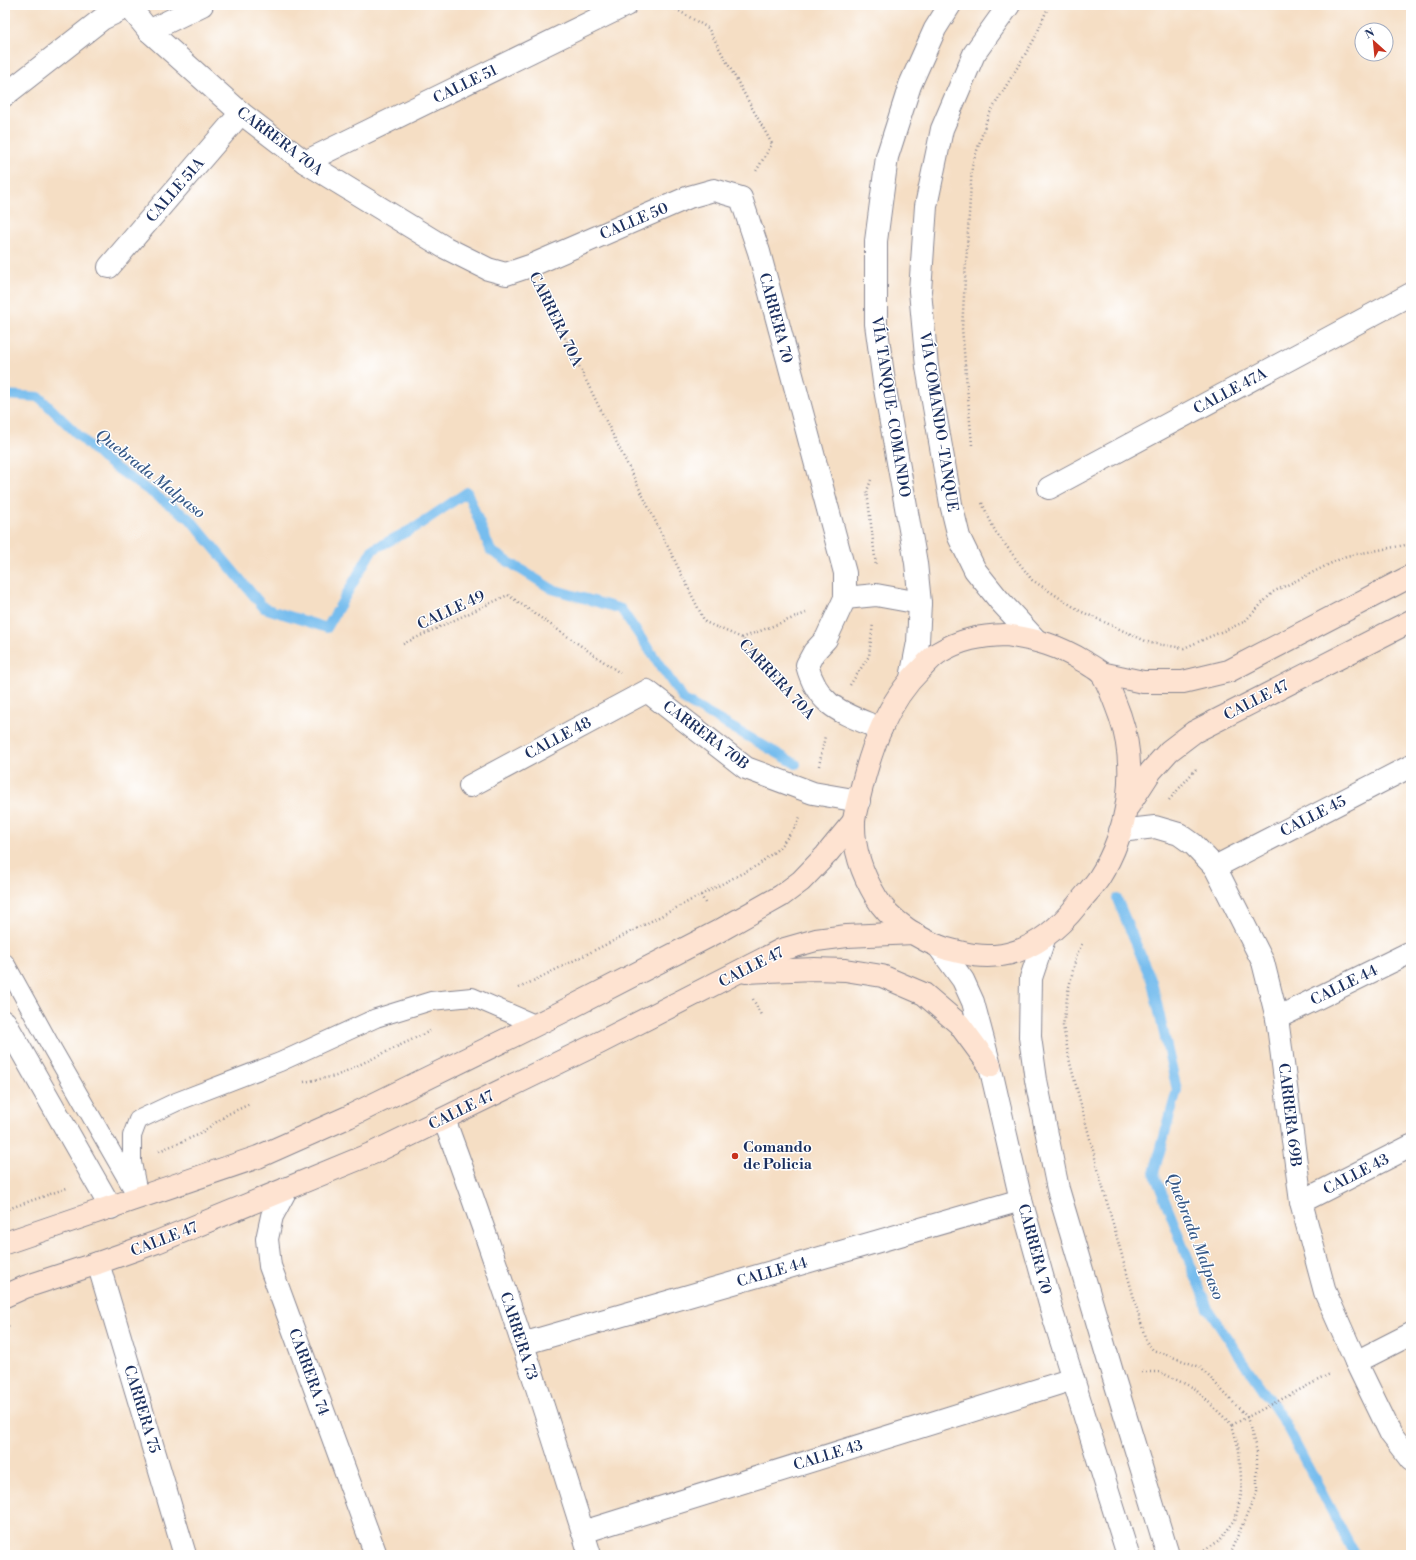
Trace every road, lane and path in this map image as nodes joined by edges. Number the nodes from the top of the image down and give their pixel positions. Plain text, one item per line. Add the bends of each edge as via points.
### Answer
1 (202, 5) edge
2 (626, 5) edge
3 (669, 5) edge
4 (950, 5) edge
5 (1009, 5) edge
6 (1049, 5) edge
7 (128, 6) edge
8 (149, 31) junction
9 (5, 95) edge
10 (241, 113) junction
11 (305, 162) junction
12 (741, 198) junction
13 (530, 266) junction
14 (109, 267) dead end
15 (1411, 294) edge
16 (972, 451) dead end
17 (871, 480) dead end
18 (1049, 488) dead end
19 (981, 502) dead end
20 (1411, 544) edge
21 (1411, 576) edge
22 (876, 595) junction
23 (845, 598) junction
24 (920, 603) junction
25 (1411, 620) edge
26 (742, 638) junction
27 (1035, 639) junction
28 (403, 644) dead end
29 (1100, 673) junction
30 (911, 678) junction
31 (784, 685) dead end
32 (647, 692) junction
33 (836, 710) junction
34 (881, 729) junction
35 (1199, 766) dead end
36 (1411, 766) edge
37 (470, 786) dead end
38 (812, 792) junction
39 (1125, 810) junction
40 (856, 811) junction
41 (1155, 827) junction
42 (1120, 831) junction
43 (1215, 867) junction
44 (914, 933) junction
45 (1044, 939) junction
46 (1084, 942) dead end
47 (938, 946) junction
48 (1411, 952) edge
49 (5, 963) edge
50 (740, 972) junction
51 (488, 1003) junction
52 (1277, 1018) junction
53 (5, 1022) edge
54 (536, 1025) junction
55 (433, 1030) dead end
56 (990, 1066) junction
57 (301, 1082) dead end
58 (255, 1102) dead end
59 (444, 1119) junction
60 (1411, 1146) edge
61 (132, 1162) junction
62 (94, 1178) junction
63 (286, 1188) junction
64 (139, 1199) junction
65 (1021, 1200) junction
66 (1301, 1202) junction
67 (111, 1208) junction
68 (5, 1210) edge
69 (5, 1243) edge
70 (98, 1263) junction
71 (5, 1296) edge
72 (1411, 1334) edge
73 (522, 1344) junction
74 (1356, 1362) junction
75 (1112, 1372) junction
76 (1335, 1372) dead end
77 (1073, 1379) junction
78 (1248, 1417) junction
79 (1232, 1425) junction
80 (1411, 1460) edge
81 (583, 1532) junction
82 (186, 1555) edge
83 (376, 1555) edge
84 (590, 1555) edge
85 (1128, 1555) edge
86 (1168, 1555) edge
87 (1195, 1555) edge
88 (1229, 1555) edge

1 - 8 street
2 - 11 street, CALLE 51
3 - 12 path via 708,28 772,144
4 - 24 street, VÍA TANQUE- COMANDO via 935,29 908,92 888,157 876,241 876,324 916,562
5 - 27 street, VÍA COMANDO -TANQUE via 974,54 942,129 926,206 920,291 927,367 959,537 975,570
6 - 16 path via 1035,38 988,116 972,166 962,328
7 - 8 street, CARRERA 70A
7 - 9 street via 102,19
8 - 10 street, CARRERA 70A
10 - 11 street, CARRERA 70A
10 - 14 street, CALLE 51A
11 - 13 street, CARRERA 70A via 444,247 488,269 506,274
12 - 13 street, CALLE 50 via 714,190 689,197
12 - 23 street, CARRERA 70 via 843,565
13 - 26 path, CARRERA 70A via 705,622
15 - 18 street, CALLE 47A
17 - 22 path via 866,491 876,559
19 - 20 path via 995,531 1032,580 1080,611 1150,643 1184,648 1244,622 1273,592 1346,556
21 - 29 main road via 1229,671 1183,682 1143,682
22 - 23 street
22 - 24 street
22 - 33 path via 869,656
23 - 26 path
23 - 33 street via 826,639 814,652 808,665 811,679 819,694
24 - 30 street, VÍA TANQUE- COMANDO via 918,642
25 - 39 main road, CALLE 47 via 1194,732 1169,750 1151,771
26 - 31 path, CARRERA 70A
27 - 29 main road via 1068,652
27 - 30 main road via 1006,635 979,636 936,654
28 - 32 path, CALLE 49 via 508,595
29 - 39 main road via 1114,698 1128,749 1130,774
30 - 34 main road via 898,695
32 - 37 street, CALLE 48
32 - 38 street, CARRERA 70B via 746,768
33 - 34 street
33 - 38 path via 826,732
34 - 40 main road via 867,766
35 - 41 path via 1164,806
36 - 43 street, CALLE 45
38 - 40 street, CARRERA 70B
38 - 51 path via 796,826 779,848 758,865 622,937
39 - 42 main road
40 - 44 main road via 858,859 868,883 880,905
40 - 54 main road via 826,855 801,881 781,896 719,931
41 - 42 street, CARRERA 69B
41 - 43 street, CARRERA 69B via 1179,834 1194,844
42 - 45 main road via 1099,878 1071,913
43 - 52 street, CARRERA 69B via 1263,962
44 - 47 main road
44 - 50 main road, CALLE 47 via 816,940 781,950
45 - 47 main road via 1003,955 974,956
45 - 75 street via 1031,978 1030,1037 1036,1080 1058,1189
46 - 78 path via 1077,954 1063,1026 1070,1063 1146,1341 1153,1350 1200,1367
47 - 56 street, CARRERA 70 via 967,987
48 - 52 street, CALLE 44
49 - 64 lane via 119,1168
50 - 56 main road via 814,969 845,970 882,976 924,994 959,1024
50 - 59 main road, CALLE 47
51 - 54 lane
51 - 61 lane via 472,997 431,1001 376,1018 280,1062 176,1102 138,1120 132,1136
52 - 66 street, CARRERA 69B
53 - 62 street
54 - 64 main road via 258,1157
55 - 57 path via 336,1076
56 - 65 street, CARRERA 70
58 - 61 path via 228,1114 198,1135
59 - 63 main road, CALLE 47 via 373,1153
59 - 73 street, CARRERA 73
60 - 66 street, CALLE 43
61 - 64 lane
62 - 67 street
62 - 68 path
63 - 70 main road, CALLE 47 via 164,1239
63 - 83 street, CARRERA 74 via 272,1216 267,1239 270,1266
64 - 67 main road
65 - 73 street, CALLE 44
65 - 77 street, CARRERA 70
66 - 74 street, CARRERA 69B via 1325,1292
67 - 69 main road
70 - 71 main road, CALLE 47
70 - 82 street, CARRERA 75
72 - 74 street
73 - 81 street, CARRERA 73
74 - 80 street, CARRERA 69B via 1391,1434
75 - 79 path via 1160,1372 1194,1388
75 - 86 street
76 - 78 path
77 - 81 street, CALLE 43
77 - 85 street, CARRERA 70
78 - 79 path
78 - 88 path via 1257,1452 1257,1492
79 - 87 path via 1239,1450 1242,1491 1235,1520 1219,1541
81 - 84 street, CARRERA 73

